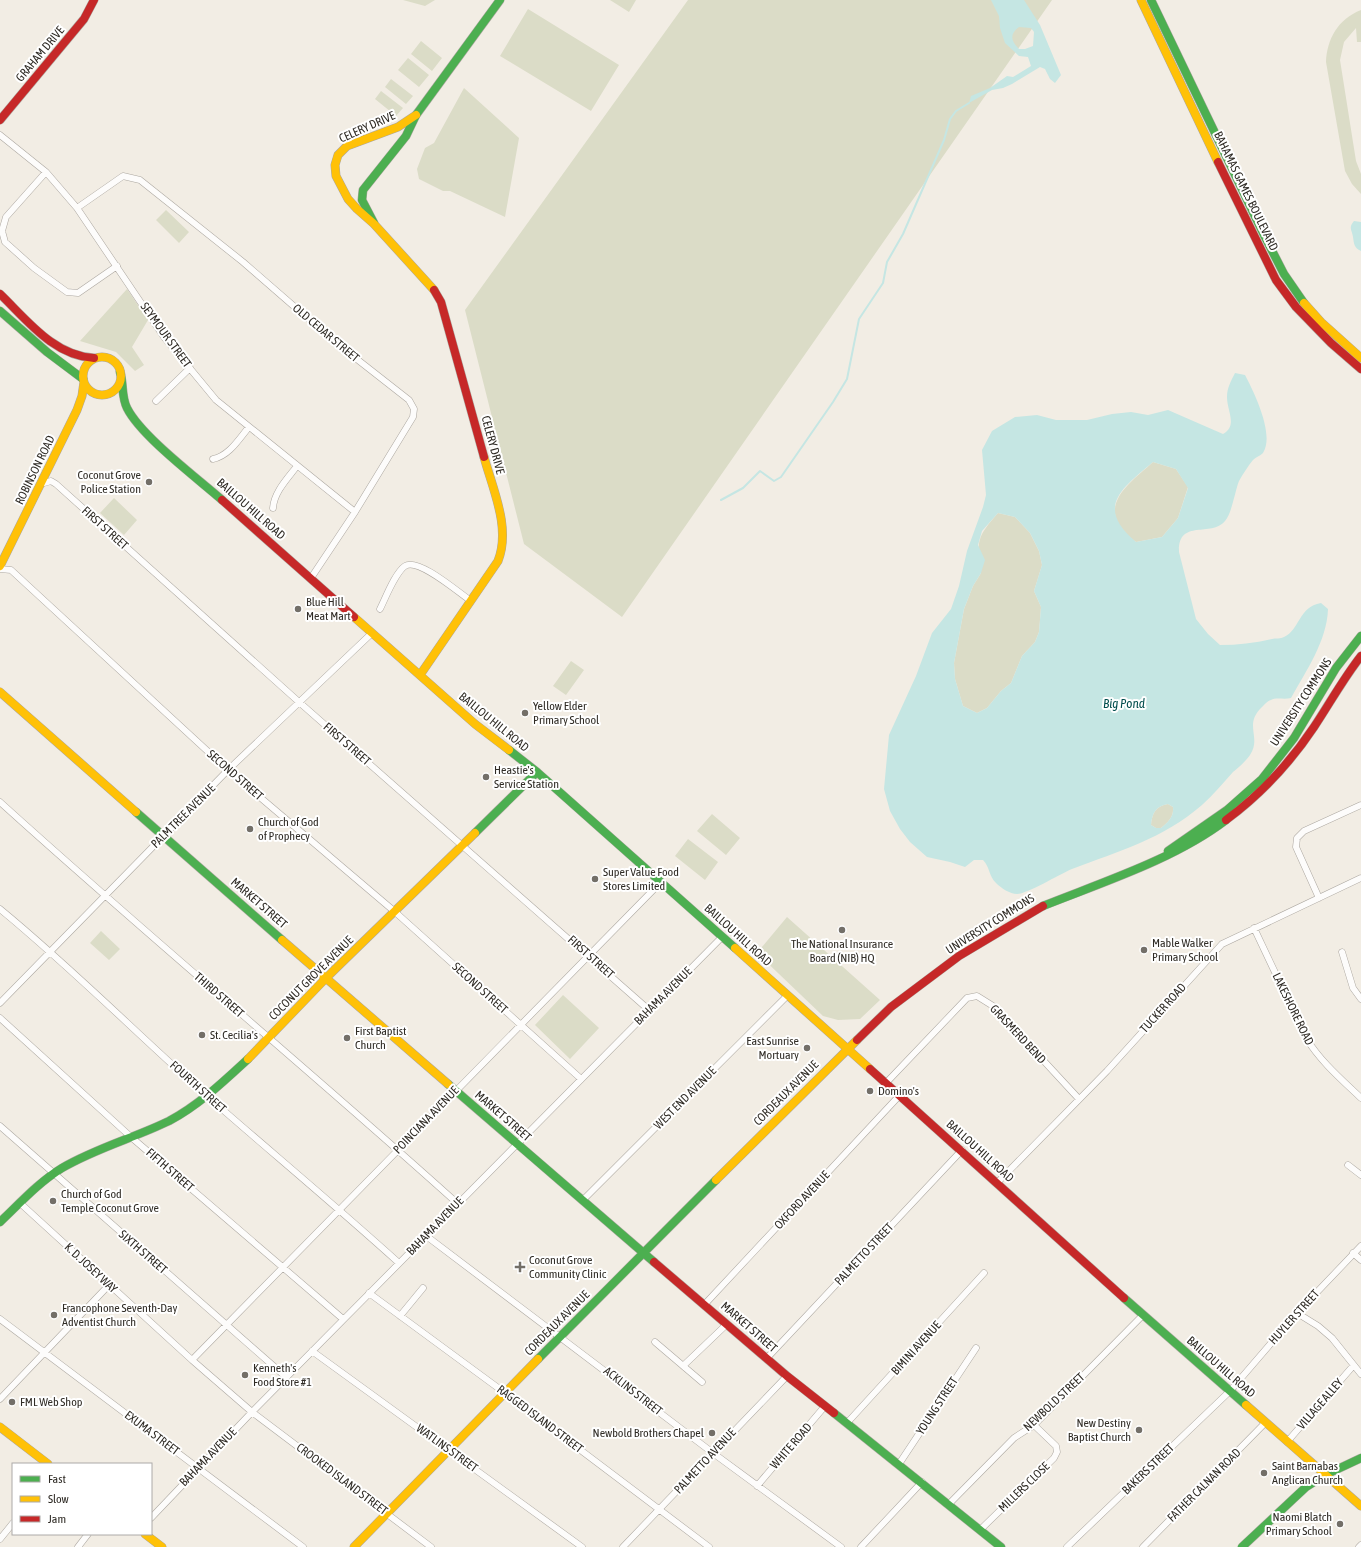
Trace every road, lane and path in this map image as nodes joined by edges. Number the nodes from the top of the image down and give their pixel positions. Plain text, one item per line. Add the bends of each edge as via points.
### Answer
1 (94, 0) edge
2 (500, 0) edge
3 (1141, 0) edge
4 (1151, 0) edge
5 (416, 116) junction
6 (0, 120) edge
7 (0, 135) edge
8 (46, 172) junction
9 (77, 208) junction
10 (374, 224) junction
11 (117, 266) junction
12 (0, 294) edge
13 (0, 311) edge
14 (94, 358) junction
15 (1361, 358) edge
16 (190, 368) junction
17 (1361, 369) edge
18 (120, 372) junction
19 (83, 381) junction
20 (156, 401) dead end
21 (249, 427) junction
22 (213, 459) dead end
23 (297, 466) junction
24 (44, 483) junction
25 (273, 508) dead end
26 (355, 512) junction
27 (0, 566) edge
28 (0, 570) edge
29 (311, 578) junction
30 (471, 601) junction
31 (380, 608) dead end
32 (372, 633) junction
33 (1361, 636) edge
34 (1360, 658) edge
35 (420, 675) junction
36 (0, 692) edge
37 (299, 702) junction
38 (228, 770) junction
39 (537, 772) junction
40 (0, 802) edge
41 (1361, 805) edge
42 (164, 835) junction
43 (463, 845) junction
44 (1166, 853) junction
45 (1361, 878) edge
46 (661, 882) junction
47 (104, 896) junction
48 (1319, 898) junction
49 (0, 909) edge
50 (394, 911) junction
51 (1254, 928) junction
52 (722, 936) junction
53 (51, 951) junction
54 (1342, 952) dead end
55 (590, 956) junction
56 (326, 978) junction
57 (787, 996) junction
58 (1361, 999) edge
59 (0, 1003) edge
60 (649, 1010) junction
61 (0, 1018) edge
62 (520, 1024) junction
63 (268, 1038) junction
64 (847, 1049) junction
65 (580, 1078) junction
66 (886, 1083) junction
67 (455, 1090) junction
68 (206, 1095) junction
69 (899, 1096) junction
70 (1361, 1098) edge
71 (1079, 1099) junction
72 (0, 1126) edge
73 (131, 1137) junction
74 (516, 1144) junction
75 (397, 1149) junction
76 (962, 1150) junction
77 (1348, 1165) dead end
78 (53, 1174) junction
79 (1361, 1175) edge
80 (997, 1183) junction
81 (584, 1200) junction
82 (20, 1203) junction
83 (457, 1203) junction
84 (340, 1209) junction
85 (0, 1222) edge
86 (426, 1235) junction
87 (1361, 1246) edge
88 (644, 1252) junction
89 (1354, 1254) junction
90 (1361, 1260) edge
91 (399, 1263) junction
92 (282, 1267) junction
93 (984, 1273) dead end
94 (109, 1285) junction
95 (423, 1288) dead end
96 (369, 1293) junction
97 (705, 1304) junction
98 (1297, 1313) junction
99 (1143, 1315) junction
100 (400, 1316) junction
101 (0, 1319) edge
102 (343, 1319) junction
103 (227, 1324) junction
104 (727, 1324) junction
105 (560, 1336) junction
106 (655, 1342) dead end
107 (976, 1348) dead end
108 (312, 1351) junction
109 (44, 1352) junction
110 (767, 1358) junction
111 (192, 1360) junction
112 (683, 1366) junction
113 (1353, 1366) junction
114 (1361, 1374) edge
115 (788, 1376) junction
116 (286, 1377) junction
117 (702, 1382) dead end
118 (1230, 1391) junction
119 (505, 1393) junction
120 (0, 1399) edge
121 (825, 1406) junction
122 (252, 1412) junction
123 (1266, 1422) junction
124 (847, 1424) junction
125 (1034, 1424) junction
126 (0, 1427) edge
127 (1287, 1442) junction
128 (449, 1449) junction
129 (713, 1453) junction
130 (1361, 1458) edge
131 (47, 1463) edge
132 (899, 1464) junction
133 (199, 1467) junction
134 (1325, 1475) junction
135 (922, 1482) junction
136 (757, 1486) junction
137 (948, 1505) junction
138 (1361, 1506) edge
139 (660, 1510) junction
140 (387, 1513) junction
141 (152, 1517) edge
142 (12, 1524) edge
143 (980, 1530) junction
144 (87, 1535) edge
145 (146, 1535) edge
146 (0, 1540) edge
147 (1361, 1545) edge
148 (78, 1547) edge
149 (162, 1547) edge
150 (303, 1547) edge
151 (354, 1547) edge
152 (431, 1547) edge
153 (582, 1547) edge
154 (623, 1547) edge
155 (709, 1547) edge
156 (841, 1547) edge
157 (861, 1547) edge
158 (1001, 1547) edge
159 (1067, 1547) edge
160 (1143, 1547) edge
161 (1242, 1547) edge
162 (1359, 1547) edge

1 - 6 main road, GRAHAM DRIVE via 84,19
2 - 5 main road, CELERY DRIVE
3 - 17 main road, BAHAMAS GAMES BOULEVARD via 1276,280 1305,318
4 - 15 main road, BAHAMAS GAMES BOULEVARD via 1284,274 1311,311
5 - 10 main road, CELERY DRIVE via 406,136 363,190 362,200
5 - 10 main road, CELERY DRIVE via 398,127 347,146 337,157 335,169 347,199
7 - 8 street, SEYMOUR STREET
8 - 9 street, SEYMOUR STREET
8 - 11 street via 6,217 2,231 5,242 40,273 67,292 78,293
9 - 11 street, SEYMOUR STREET
9 - 26 street, OLD CEDAR STREET via 122,176 140,180 409,400 414,409 413,417
10 - 30 main road, CELERY DRIVE via 432,286 441,302 502,521 504,548
11 - 16 street, SEYMOUR STREET via 164,337
12 - 14 main road via 60,348 79,358
13 - 19 main road
14 - 18 main road via 102,356 110,359 117,364
14 - 19 main road via 85,367
16 - 20 street
16 - 21 street, SEYMOUR STREET via 216,400
18 - 19 main road via 115,390 106,394 94,393
18 - 29 main road, BAILLOU HILL ROAD via 123,379 124,402 137,422
19 - 24 main road, ROBINSON ROAD via 82,393 75,412
21 - 22 street via 226,453
21 - 23 street, SEYMOUR STREET
23 - 25 street via 278,492
23 - 26 street, SEYMOUR STREET
24 - 27 main road, ROBINSON ROAD
24 - 37 street, FIRST STREET via 51,481 56,484
26 - 29 street, OLD CEDAR STREET
28 - 38 street, SECOND STREET via 11,570
29 - 32 main road, BAILLOU HILL ROAD
30 - 31 street via 426,568 412,563 399,572
30 - 35 main road, CELERY DRIVE
32 - 35 main road, BAILLOU HILL ROAD
32 - 37 street, PALM TREE AVENUE
33 - 44 main road, UNIVERSITY COMMONS via 1336,668 1294,738 1262,779 1227,810
34 - 44 main road, UNIVERSITY COMMONS via 1346,675 1303,744 1268,785 1212,830 1179,850
35 - 39 main road, BAILLOU HILL ROAD via 475,724
36 - 42 main road, MARKET STREET
37 - 38 street, PALM TREE AVENUE
37 - 43 street, FIRST STREET
38 - 42 street, PALM TREE AVENUE
38 - 50 street, SECOND STREET
39 - 43 main road, COCONUT GROVE AVENUE
39 - 46 main road, BAILLOU HILL ROAD
40 - 47 street, THIRD STREET
41 - 48 street via 1304,831 1297,838 1296,847
42 - 47 street, PALM TREE AVENUE
42 - 56 main road, MARKET STREET
43 - 50 main road, COCONUT GROVE AVENUE
43 - 55 street, FIRST STREET
44 - 64 main road, UNIVERSITY COMMONS via 1034,910 988,937 937,971 891,1007
45 - 48 street, TUCKER ROAD
46 - 52 main road, BAILLOU HILL ROAD
46 - 55 street, POINCIANA AVENUE
47 - 53 street, PALM TREE AVENUE
47 - 63 street, THIRD STREET
48 - 51 street, TUCKER ROAD
49 - 53 street, FOURTH STREET
50 - 56 main road, COCONUT GROVE AVENUE
50 - 62 street, SECOND STREET
51 - 70 street, LAKESHORE ROAD via 1313,1050
51 - 71 street, TUCKER ROAD via 1222,944
52 - 57 main road, BAILLOU HILL ROAD
52 - 60 street, BAHAMA AVENUE
53 - 59 street, PALM TREE AVENUE
53 - 68 street, FOURTH STREET
54 - 58 street via 1352,988
55 - 60 street, FIRST STREET
55 - 62 street, POINCIANA AVENUE
56 - 63 main road, COCONUT GROVE AVENUE
56 - 67 main road, MARKET STREET
57 - 64 main road, BAILLOU HILL ROAD
57 - 81 street, WEST END AVENUE
60 - 65 street, BAHAMA AVENUE
61 - 73 street, FIFTH STREET
62 - 65 street, SECOND STREET
62 - 67 street, POINCIANA AVENUE
63 - 68 main road, COCONUT GROVE AVENUE
63 - 75 street, THIRD STREET
64 - 66 main road, BAILLOU HILL ROAD
64 - 88 main road, CORDEAUX AVENUE
65 - 74 street, BAHAMA AVENUE
66 - 69 main road, BAILLOU HILL ROAD
66 - 71 street, GRASMERD BEND via 967,998 977,996 993,1006
67 - 74 main road, MARKET STREET
67 - 75 street, POINCIANA AVENUE
68 - 73 main road, COCONUT GROVE AVENUE via 185,1113
68 - 84 street, FOURTH STREET
69 - 76 main road, BAILLOU HILL ROAD
69 - 97 street, OXFORD AVENUE
71 - 80 street, TUCKER ROAD
72 - 78 street, SIXTH STREET
73 - 78 main road, COCONUT GROVE AVENUE via 88,1155
73 - 92 street, FIFTH STREET
74 - 81 main road, MARKET STREET
74 - 83 street, BAHAMA AVENUE
75 - 83 street, THIRD STREET
75 - 84 street, POINCIANA AVENUE
76 - 80 main road, BAILLOU HILL ROAD
76 - 110 street, PALMETTO STREET
77 - 79 street
78 - 82 main road, COCONUT GROVE AVENUE
78 - 103 street, SIXTH STREET
80 - 99 main road, BAILLOU HILL ROAD
81 - 88 main road, MARKET STREET
82 - 85 main road, COCONUT GROVE AVENUE
82 - 94 street, K. D. JOSEY WAY
83 - 86 street, BAHAMA AVENUE
84 - 91 street, FOURTH STREET
84 - 92 street, POINCIANA AVENUE
86 - 91 street, BAHAMA AVENUE
86 - 105 street, ACKLINS STREET
87 - 89 street, HUYLER STREET
88 - 97 main road, MARKET STREET
88 - 105 main road, CORDEAUX AVENUE
89 - 90 street
89 - 98 street, HUYLER STREET
91 - 96 street, BAHAMA AVENUE
92 - 102 street, FIFTH STREET
92 - 103 street, POINCIANA AVENUE
93 - 124 street, BIMINI AVENUE
94 - 109 street
94 - 111 street, K. D. JOSEY WAY
95 - 100 street
96 - 100 street, RAGGED ISLAND STREET
96 - 102 street, BAHAMA AVENUE
97 - 104 main road, MARKET STREET
98 - 113 street via 1332,1338
98 - 118 street, HUYLER STREET
99 - 118 main road, BAILLOU HILL ROAD
99 - 125 street, NEWBOLD STREET
100 - 119 street, RAGGED ISLAND STREET
101 - 109 street, EXUMA STREET
102 - 108 street, BAHAMA AVENUE
103 - 111 street, POINCIANA AVENUE
103 - 116 street, SIXTH STREET
104 - 110 main road, MARKET STREET
104 - 112 street
105 - 119 main road, CORDEAUX AVENUE
105 - 129 street, ACKLINS STREET
106 - 112 street
107 - 132 street, YOUNG STREET
108 - 116 street, BAHAMA AVENUE
108 - 128 street, WATLINS STREET
109 - 120 street
109 - 133 street, EXUMA STREET
110 - 115 main road, MARKET STREET
111 - 122 street, K. D. JOSEY WAY
112 - 117 street
113 - 114 street
113 - 127 street, VILLAGE ALLEY
115 - 121 main road, MARKET STREET
115 - 129 street, PALMETTO AVENUE
116 - 122 street, BAHAMA AVENUE
118 - 123 main road, BAILLOU HILL ROAD
118 - 159 street, BAKERS STREET
119 - 128 main road, CORDEAUX AVENUE
119 - 139 street, RAGGED ISLAND STREET
121 - 124 main road, MARKET STREET
121 - 136 street, WHITE ROAD
122 - 133 street, BAHAMA AVENUE
122 - 140 street, CROOKED ISLAND STREET
123 - 127 main road, BAILLOU HILL ROAD
123 - 160 street, FATHER CALNAN ROAD
124 - 132 main road, MARKET STREET
125 - 137 street, NEWBOLD STREET via 1014,1438
125 - 143 street, MILLERS CLOSE via 1056,1446 1054,1458
126 - 131 main road
127 - 134 main road, BAILLOU HILL ROAD
128 - 140 main road, CORDEAUX AVENUE
128 - 153 street, WATLINS STREET
129 - 136 street, ACKLINS STREET
129 - 139 street, PALMETTO AVENUE
130 - 134 main road
132 - 135 main road, MARKET STREET
133 - 141 street, BAHAMA AVENUE
133 - 150 street, EXUMA STREET
134 - 138 main road, BAILLOU HILL ROAD
134 - 161 main road via 1295,1496
135 - 137 main road, MARKET STREET
135 - 157 street
136 - 156 street, ACKLINS STREET
137 - 143 main road, MARKET STREET
139 - 154 street, PALMETTO AVENUE
139 - 155 street, RAGGED ISLAND STREET
140 - 151 main road, CORDEAUX AVENUE
140 - 152 street, CROOKED ISLAND STREET
142 - 146 street
143 - 158 main road, MARKET STREET
144 - 148 street
145 - 149 main road
147 - 162 street

